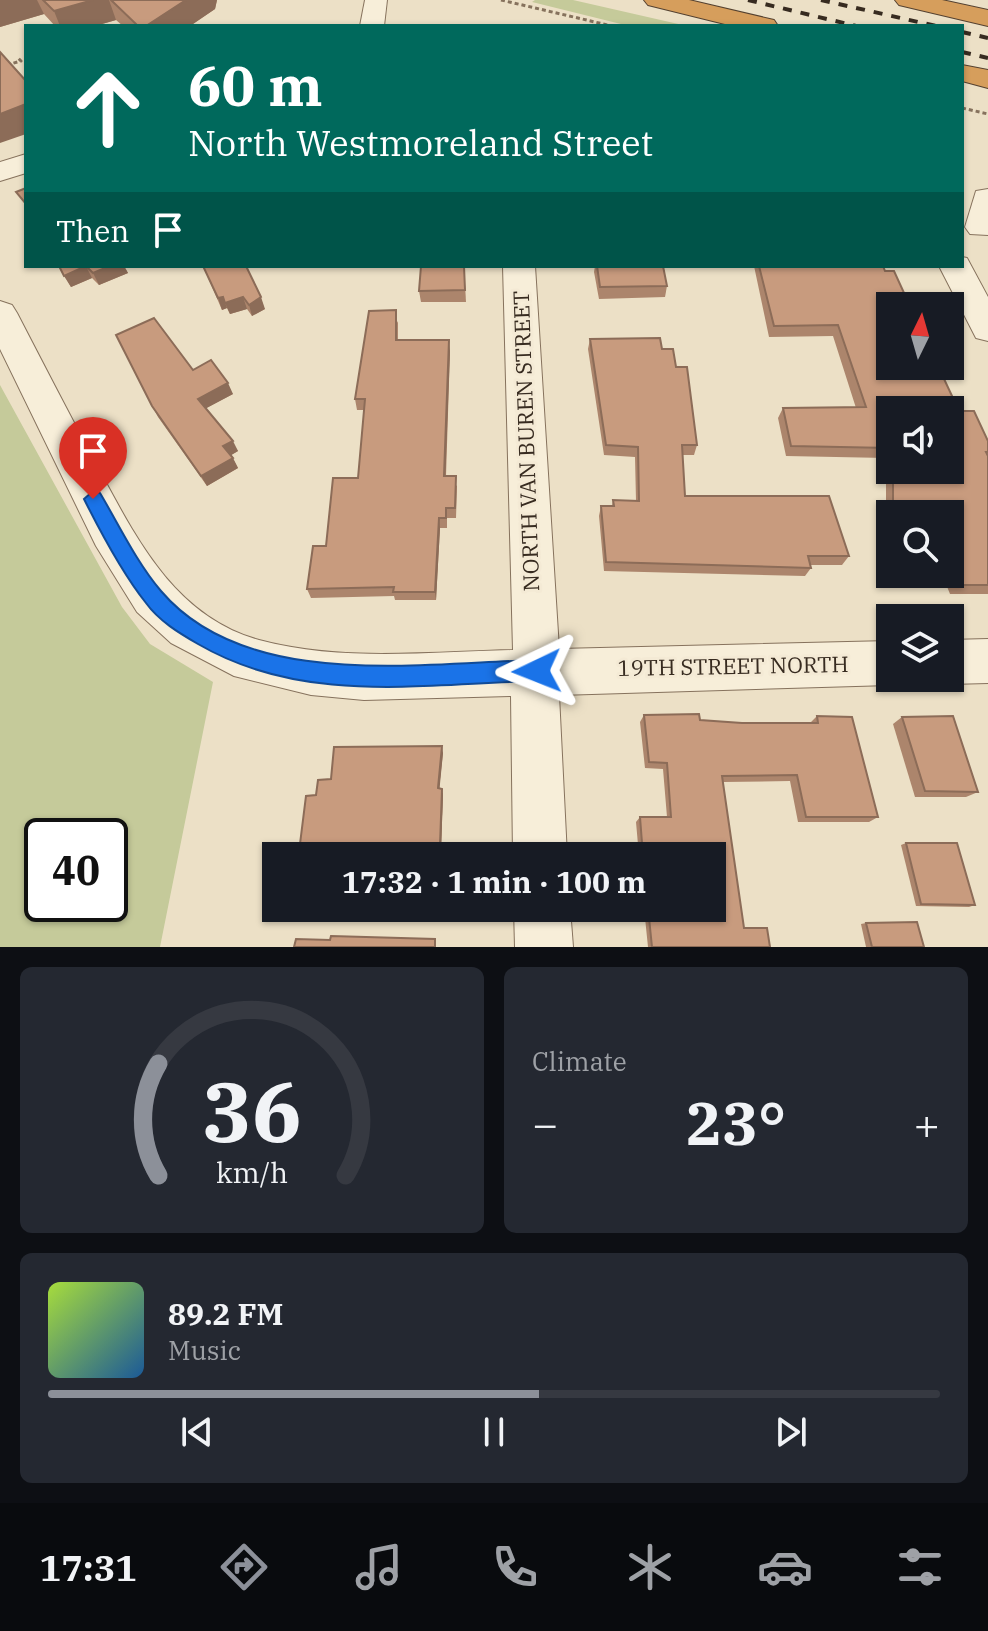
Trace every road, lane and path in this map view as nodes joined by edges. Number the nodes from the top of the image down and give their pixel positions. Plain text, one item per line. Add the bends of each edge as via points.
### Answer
1 (376, 0) edge
2 (501, 0) edge
3 (657, 0) edge
4 (908, 0) edge
5 (988, 18) edge
6 (372, 24) edge
7 (603, 24) edge
8 (757, 24) edge
9 (18, 58) dead end
10 (0, 67) edge
11 (964, 73) edge
12 (988, 79) edge
13 (964, 108) edge
14 (988, 114) edge
15 (24, 164) edge
16 (0, 172) edge
17 (519, 268) edge
18 (956, 268) edge
19 (0, 313) edge
20 (988, 329) edge
21 (988, 661) edge
22 (964, 662) edge
23 (876, 663) edge
24 (537, 671) junction
25 (539, 842) edge
26 (543, 922) edge
27 (544, 947) edge

1 - 6 street
2 - 7 path
3 - 8 highway
4 - 5 highway
9 - 10 path via 21,61
11 - 12 highway
13 - 14 path
15 - 16 street
17 - 24 street, NORTH VAN BUREN STREET
18 - 20 street
19 - 24 street, 19TH STREET NORTH via 111,533 153,598 199,635 238,656 311,674
21 - 22 street
23 - 24 street, 19TH STREET NORTH
24 - 25 street, NORTH VAN BUREN STREET via 533,714
26 - 27 street

